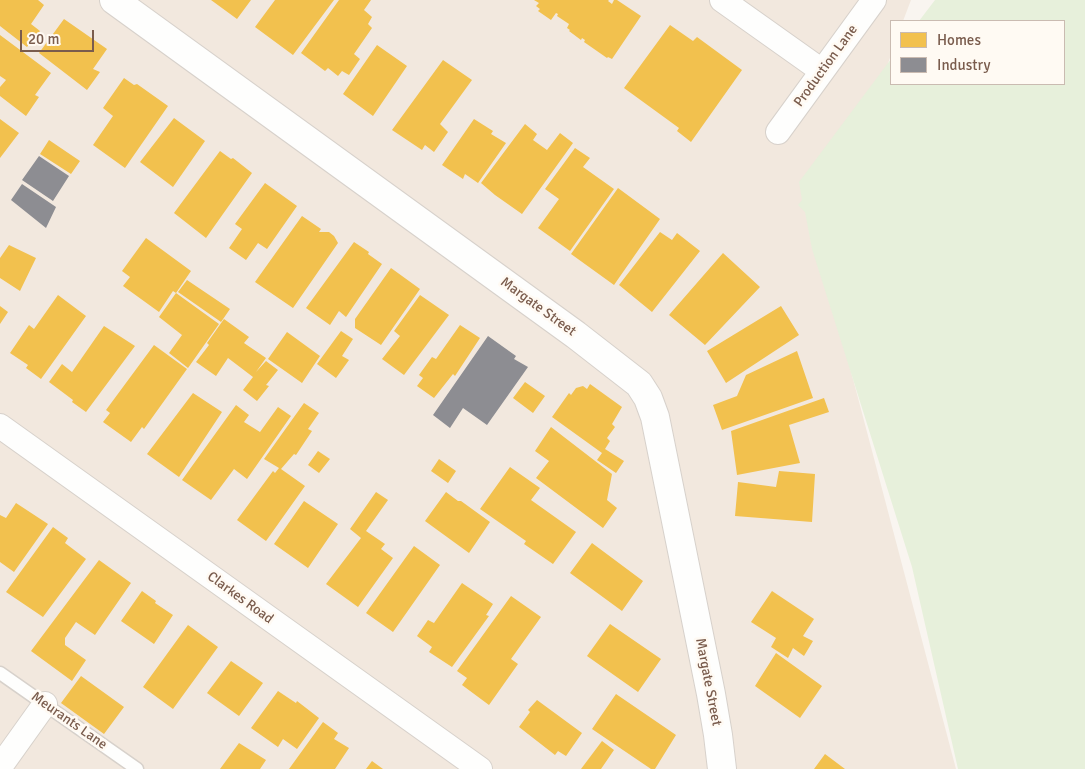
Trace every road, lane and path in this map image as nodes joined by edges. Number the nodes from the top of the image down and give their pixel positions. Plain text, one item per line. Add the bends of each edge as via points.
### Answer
1 (114, 0) edge
2 (722, 0) edge
3 (874, 0) edge
4 (822, 71) junction
5 (778, 132) dead end
6 (0, 426) edge
7 (0, 673) edge
8 (45, 704) junction
9 (0, 767) edge
10 (137, 769) edge
11 (480, 769) edge
12 (722, 769) edge

1 - 12 street, Margate Street via 639,384 655,416 711,694
2 - 4 street
3 - 4 street, Production Lane
4 - 5 street, Production Lane
6 - 11 street, Clarkes Road
7 - 8 lane, Meurants Lane
8 - 9 street
8 - 10 lane, Meurants Lane

